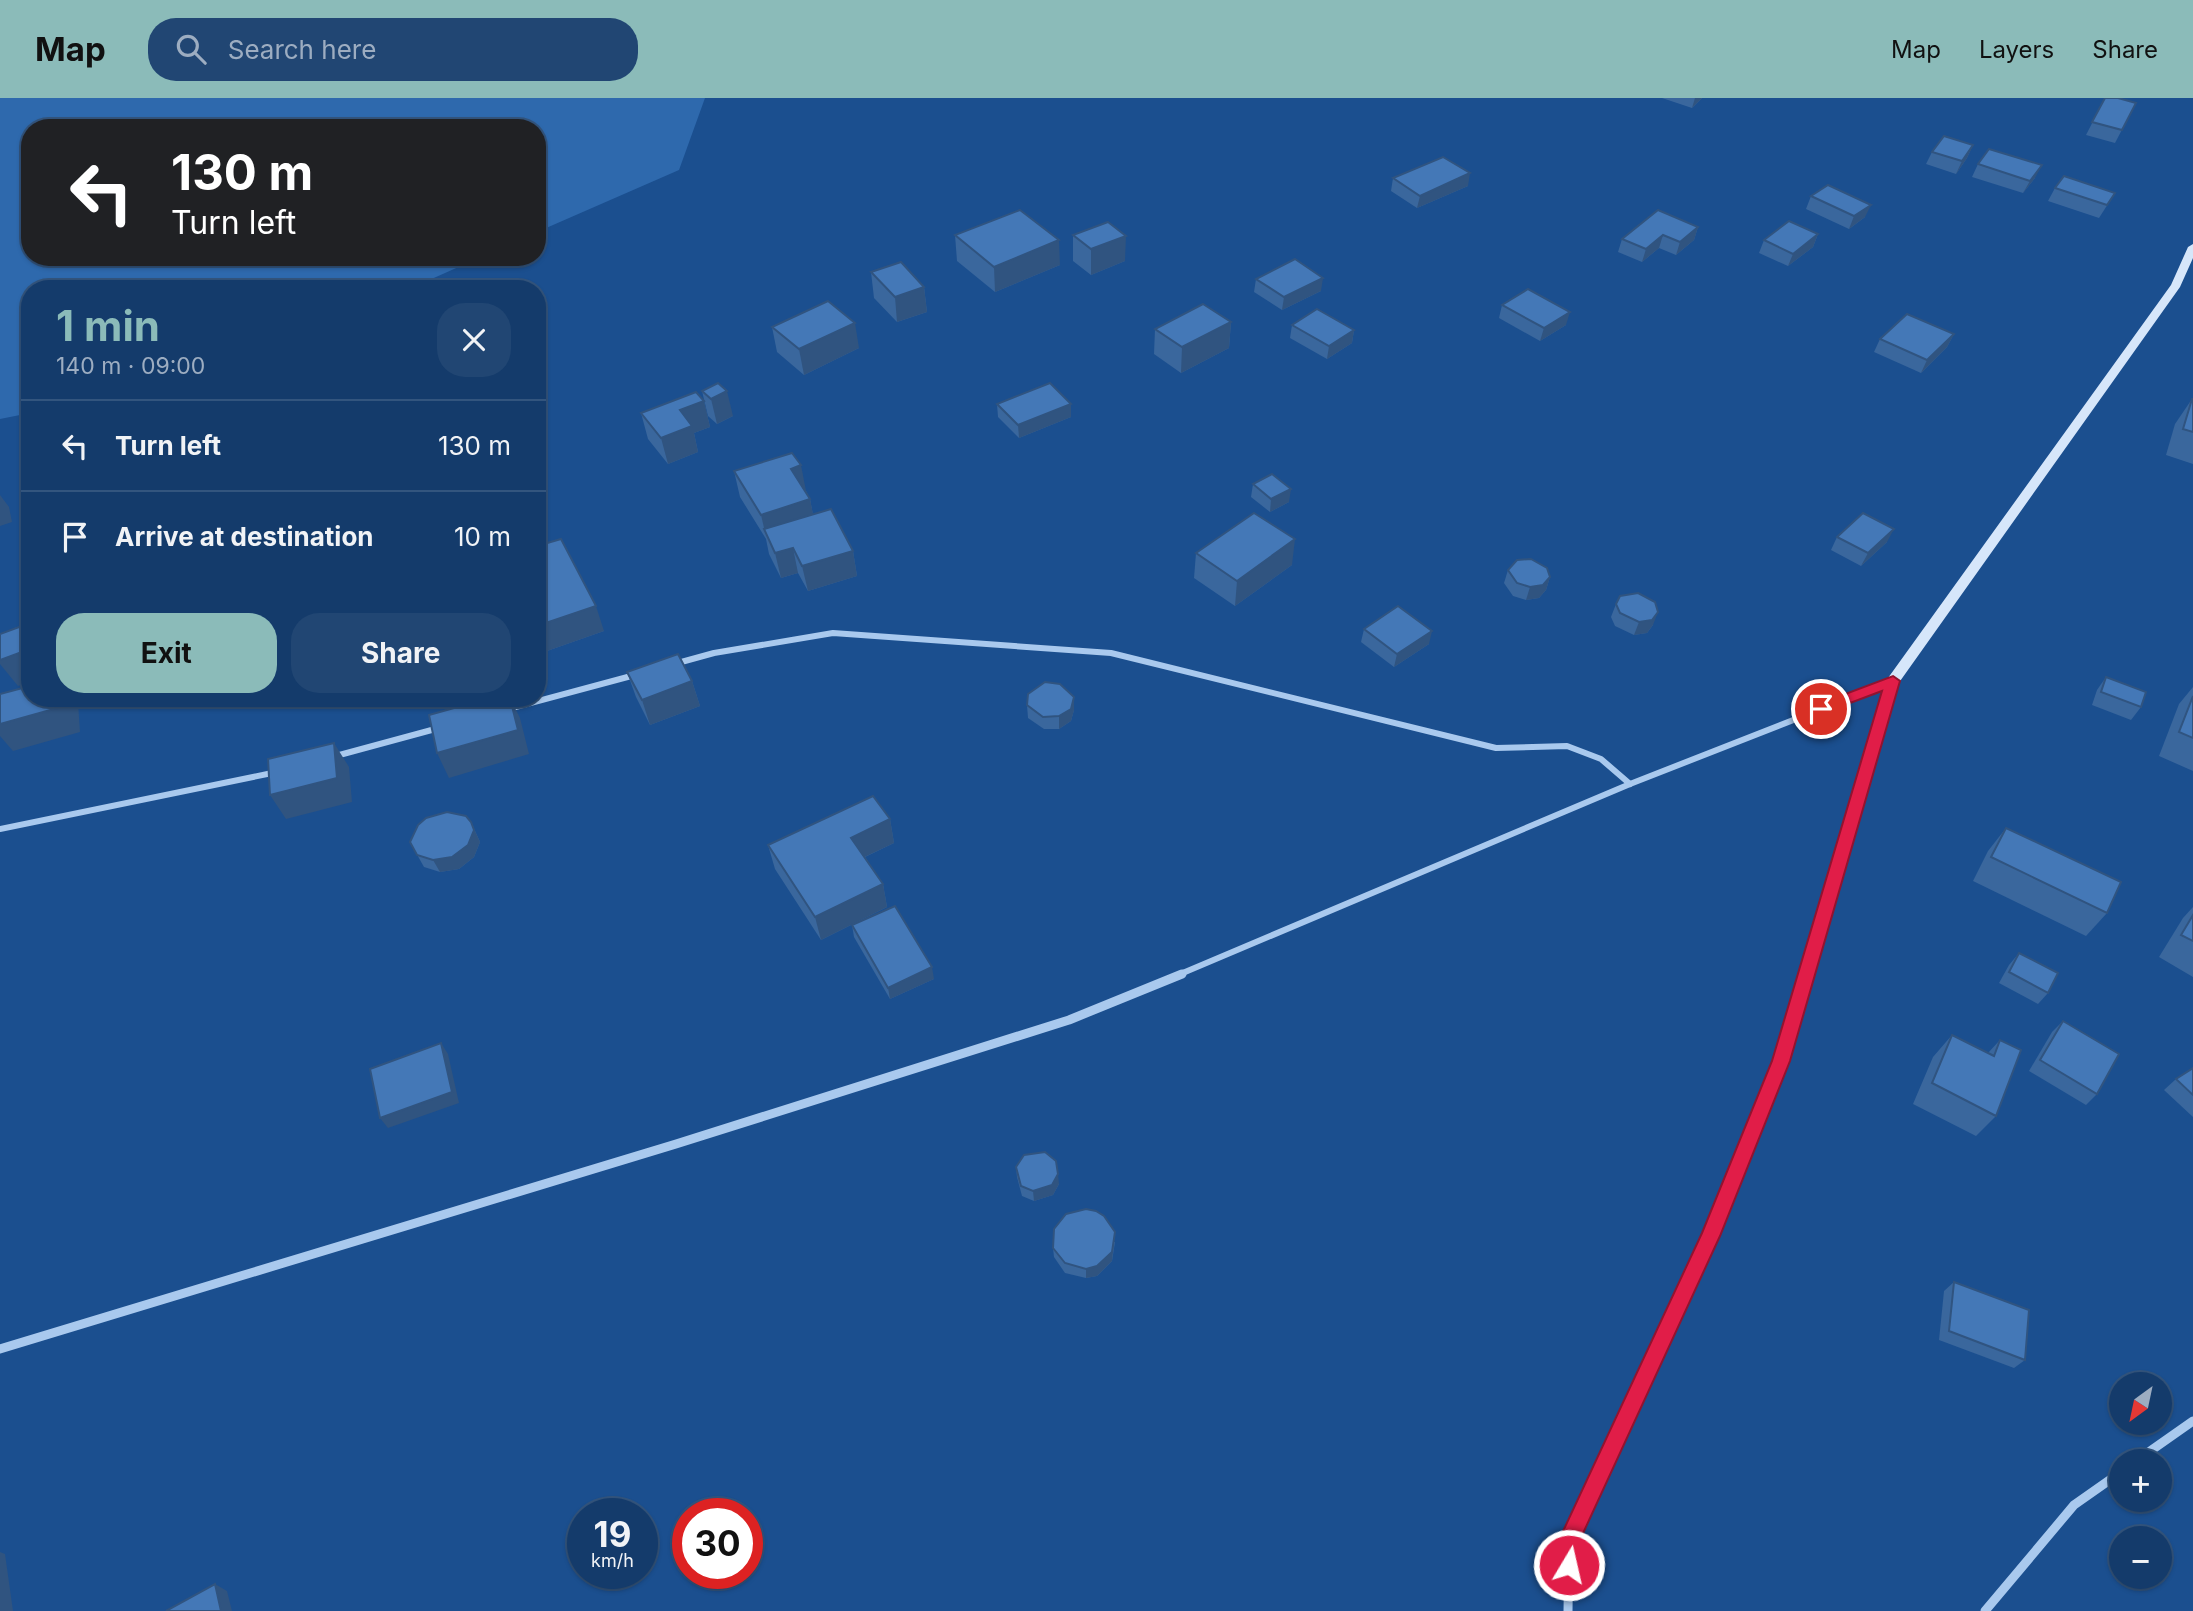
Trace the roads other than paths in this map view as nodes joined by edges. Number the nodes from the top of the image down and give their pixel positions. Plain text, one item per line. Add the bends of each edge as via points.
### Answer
1 (2193, 247) edge
2 (661, 667) edge
3 (648, 671) edge
4 (1893, 681) junction
5 (546, 698) edge
6 (513, 707) edge
7 (502, 710) edge
8 (449, 725) edge
9 (317, 761) edge
10 (291, 768) edge
11 (1630, 784) junction
12 (0, 829) edge
13 (0, 1349) edge
14 (2193, 1421) edge
15 (2153, 1449) edge
16 (2109, 1480) edge
17 (1568, 1611) edge
18 (1985, 1611) edge

1 - 4 main road via 2176,285
2 - 11 street via 833,633 1111,653 1496,748 1567,746 1601,759
3 - 5 street
4 - 11 street
4 - 17 street via 1781,1061 1710,1236 1569,1542
6 - 7 street
8 - 9 street
10 - 12 street
11 - 13 street via 1069,1020
14 - 15 street
16 - 18 street via 2074,1505

